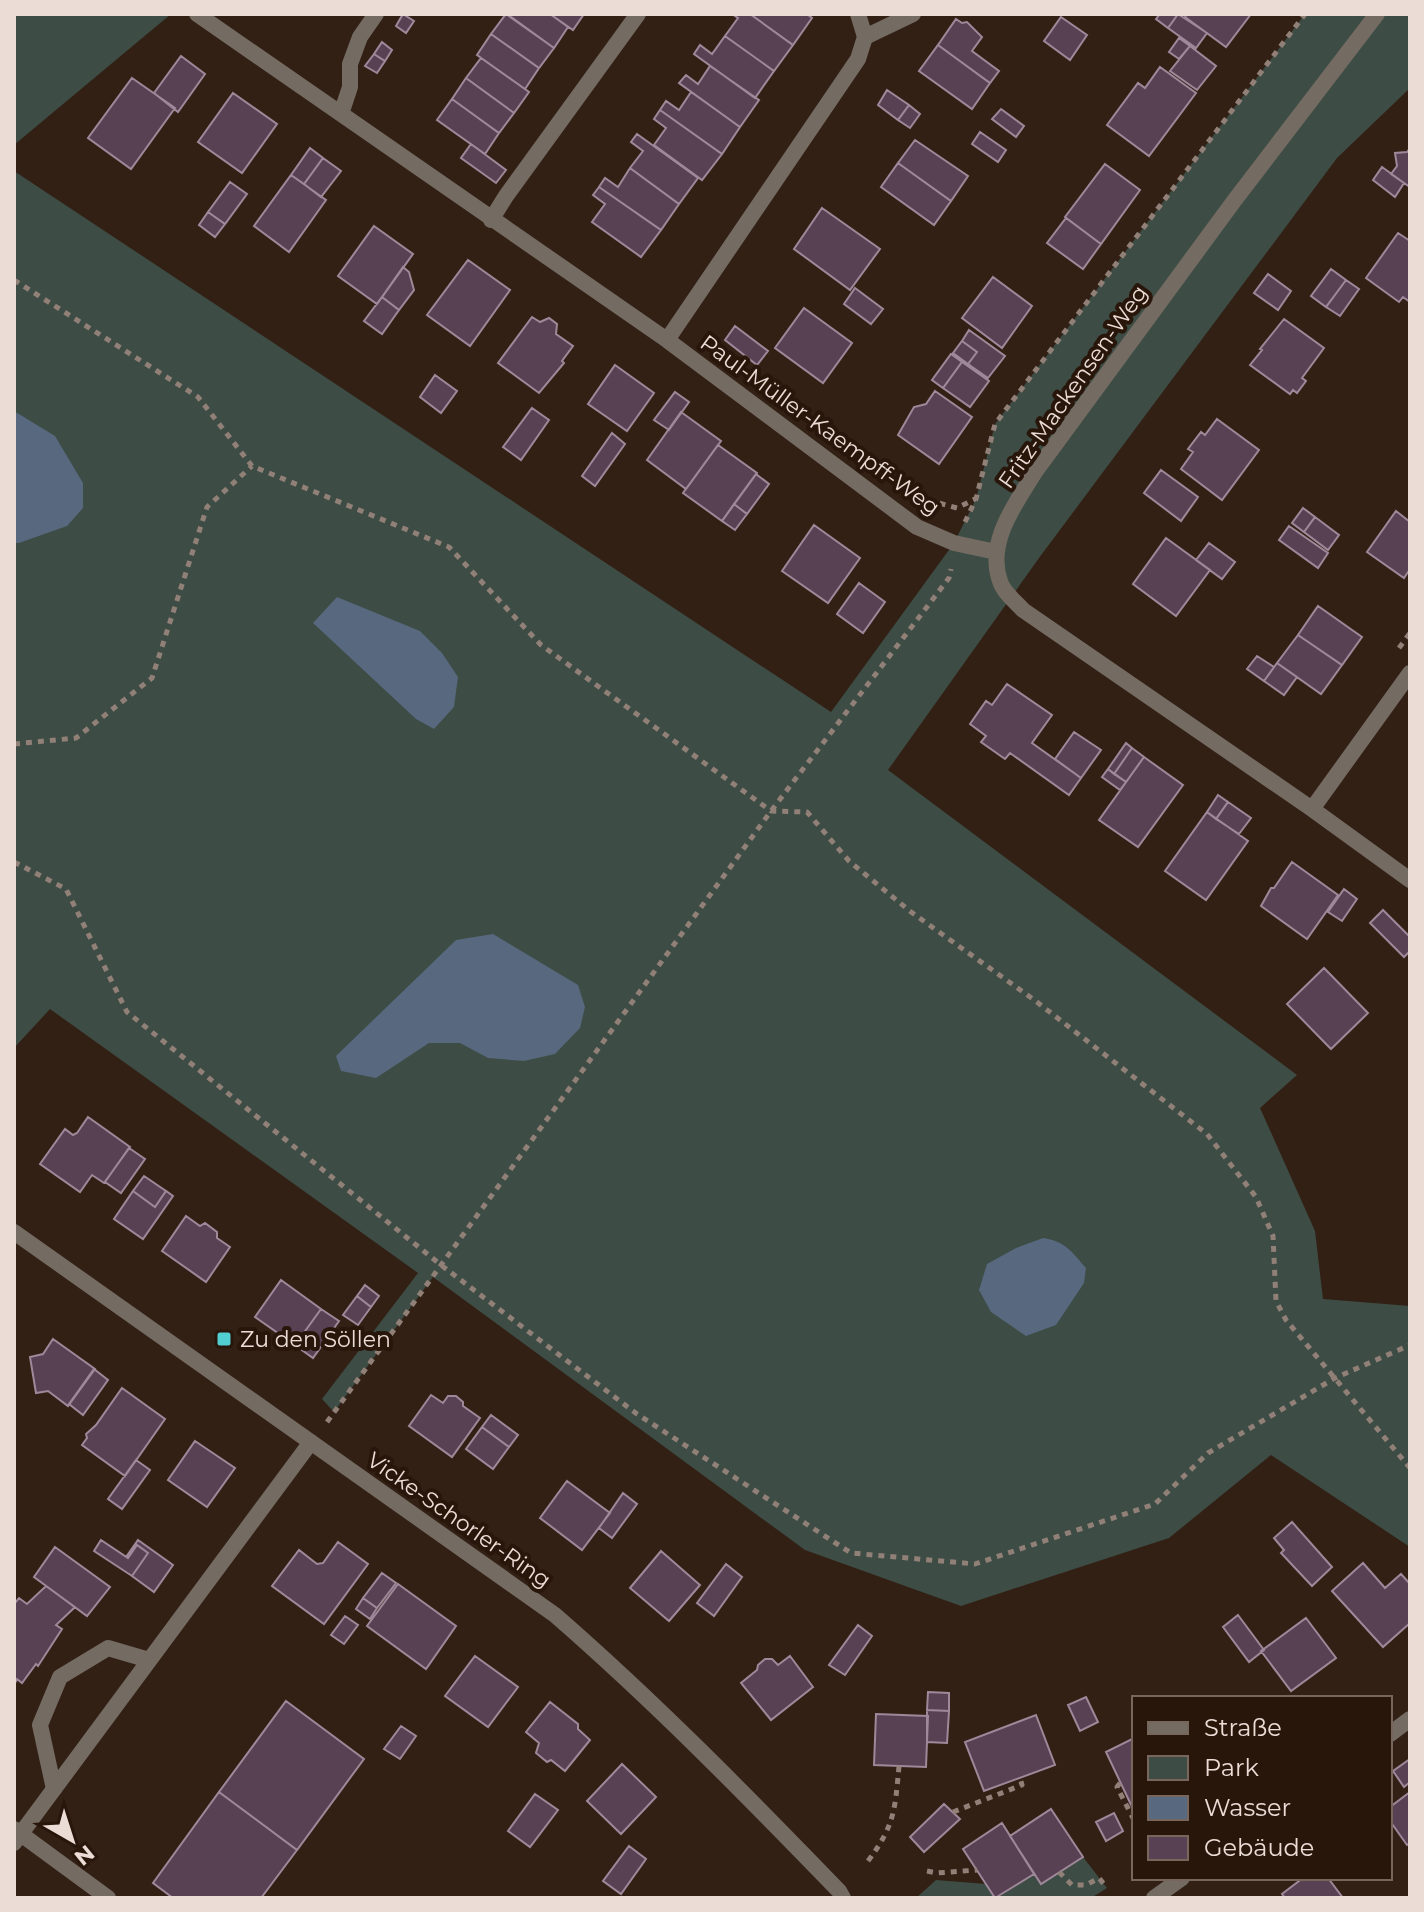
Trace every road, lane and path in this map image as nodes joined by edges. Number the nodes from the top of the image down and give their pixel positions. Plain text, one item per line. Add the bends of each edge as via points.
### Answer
1 (197, 14) edge
2 (376, 14) edge
3 (638, 14) edge
4 (858, 14) edge
5 (913, 14) edge
6 (1305, 14) edge
7 (1377, 14) edge
8 (865, 37) junction
9 (341, 114) junction
10 (491, 220) junction
11 (14, 280) edge
12 (667, 340) junction
13 (252, 466) junction
14 (976, 499) dead end
15 (996, 552) junction
16 (949, 578) dead end
17 (1410, 673) edge
18 (14, 744) edge
19 (1312, 809) junction
20 (771, 811) junction
21 (14, 862) edge
22 (1410, 880) edge
23 (14, 1232) edge
24 (441, 1265) junction
25 (1410, 1345) edge
26 (1335, 1378) junction
27 (311, 1442) junction
28 (1410, 1468) edge
29 (149, 1660) junction
30 (1410, 1719) edge
31 (1392, 1732) edge
32 (899, 1766) dead end
33 (1020, 1778) dead end
34 (1120, 1783) dead end
35 (54, 1789) junction
36 (953, 1812) dead end
37 (1132, 1816) edge
38 (16, 1835) edge
39 (868, 1861) dead end
40 (977, 1870) dead end
41 (927, 1871) dead end
42 (1059, 1872) dead end
43 (1179, 1880) edge
44 (1107, 1888) dead end
45 (841, 1894) edge
46 (108, 1898) edge
47 (855, 1898) edge
48 (1154, 1898) edge

1 - 9 street, Paul-Müller-Kaempff-Weg
2 - 9 street via 350,64 350,87
3 - 10 street
4 - 8 street
5 - 8 street
6 - 14 path via 995,424
7 - 15 street, Fritz-Mackensen-Weg via 1035,472 1008,517
8 - 12 street, Paul-Müller-Kaempff-Weg via 858,59
9 - 10 street, Paul-Müller-Kaempff-Weg
10 - 12 street, Paul-Müller-Kaempff-Weg
11 - 13 path via 198,397
12 - 15 street, Paul-Müller-Kaempff-Weg via 917,527 954,543
13 - 18 path via 207,507 152,678 76,738
13 - 20 path via 449,547 541,645
15 - 19 street via 1000,583 1023,610
16 - 20 path
17 - 19 street
19 - 22 street
20 - 24 path
20 - 26 path via 807,812 849,861 911,912 1207,1134 1256,1197 1273,1236 1276,1301
21 - 24 path via 66,889 127,1012
23 - 27 street, Vicke-Schorler-Ring
24 - 26 path via 637,1414 851,1553 975,1564 1155,1504 1208,1453
24 - 27 path
25 - 26 path
26 - 28 path
27 - 29 street
27 - 45 street, Vicke-Schorler-Ring via 555,1615 712,1759
29 - 35 street
29 - 35 street via 108,1648 60,1677 40,1725
30 - 31 street
32 - 39 path via 896,1808 886,1836
33 - 36 path via 1022,1785
34 - 37 path via 1117,1787
35 - 38 street
38 - 46 street
40 - 41 path
42 - 44 path via 1072,1885 1099,1878
43 - 48 street
45 - 47 street, Vicke-Schorler-Ring

